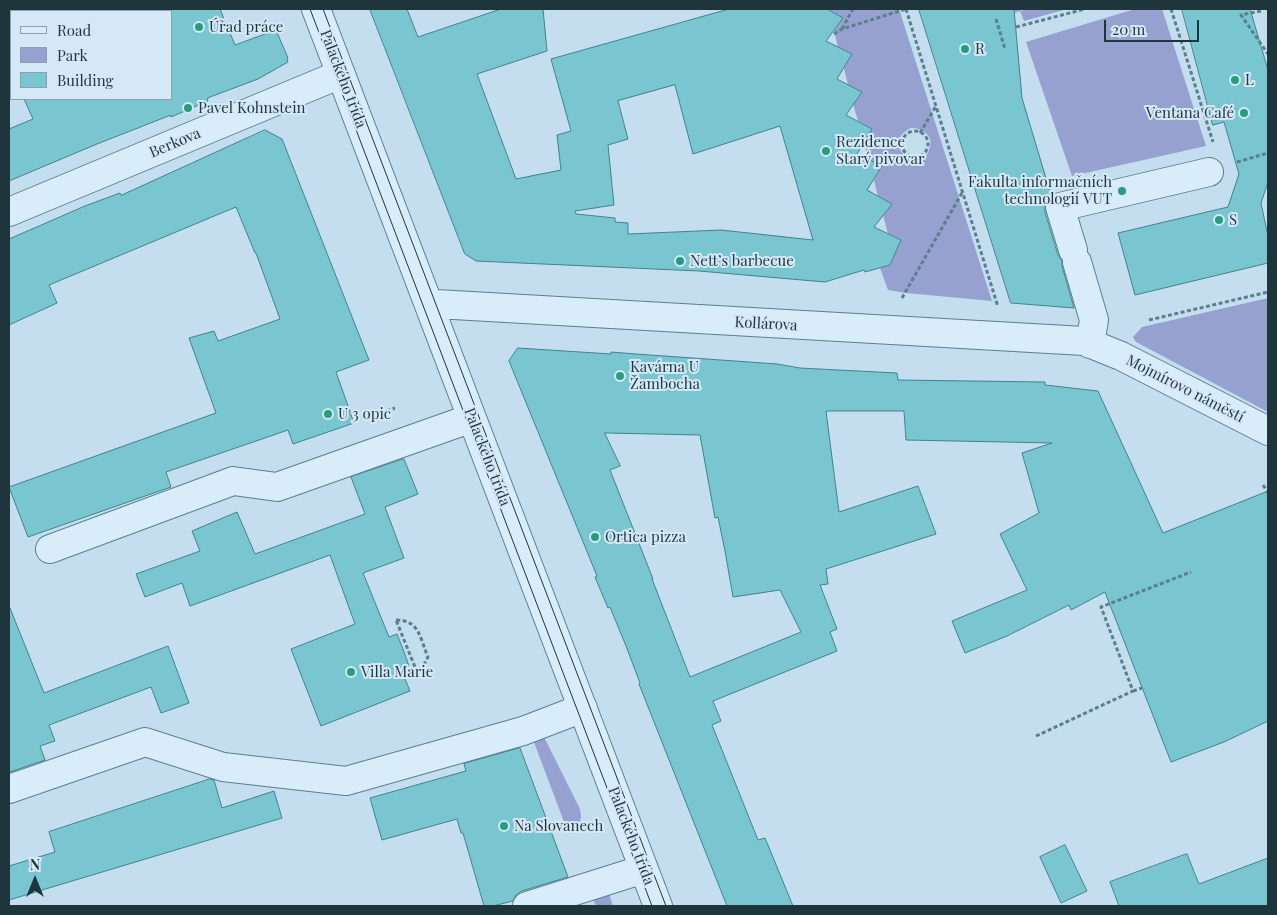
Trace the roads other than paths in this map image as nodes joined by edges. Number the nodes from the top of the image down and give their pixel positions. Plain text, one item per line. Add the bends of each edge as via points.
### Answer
1 (316, 9) edge
2 (341, 74) junction
3 (1212, 161) road end
4 (9, 212) edge
5 (429, 305) junction
6 (1096, 346) junction
7 (472, 418) junction
8 (1268, 431) edge
9 (50, 549) dead end
10 (583, 708) junction
11 (9, 789) edge
12 (644, 869) junction
13 (527, 906) edge
14 (658, 906) edge

1 - 2 street, Palackého třída
2 - 4 street, Berkova
2 - 5 street, Palackého třída
3 - 6 street via 1060,207 1094,320
5 - 6 street, Kollárova via 1084,341
5 - 7 street, Palackého třída
6 - 8 street, Mojmírovo náměstí
7 - 9 street via 277,487 233,480
7 - 10 street, Palackého třída
10 - 11 street via 522,731 346,781 223,767 145,742
10 - 12 street, Palackého třída
12 - 13 street
12 - 14 street, Palackého třída

